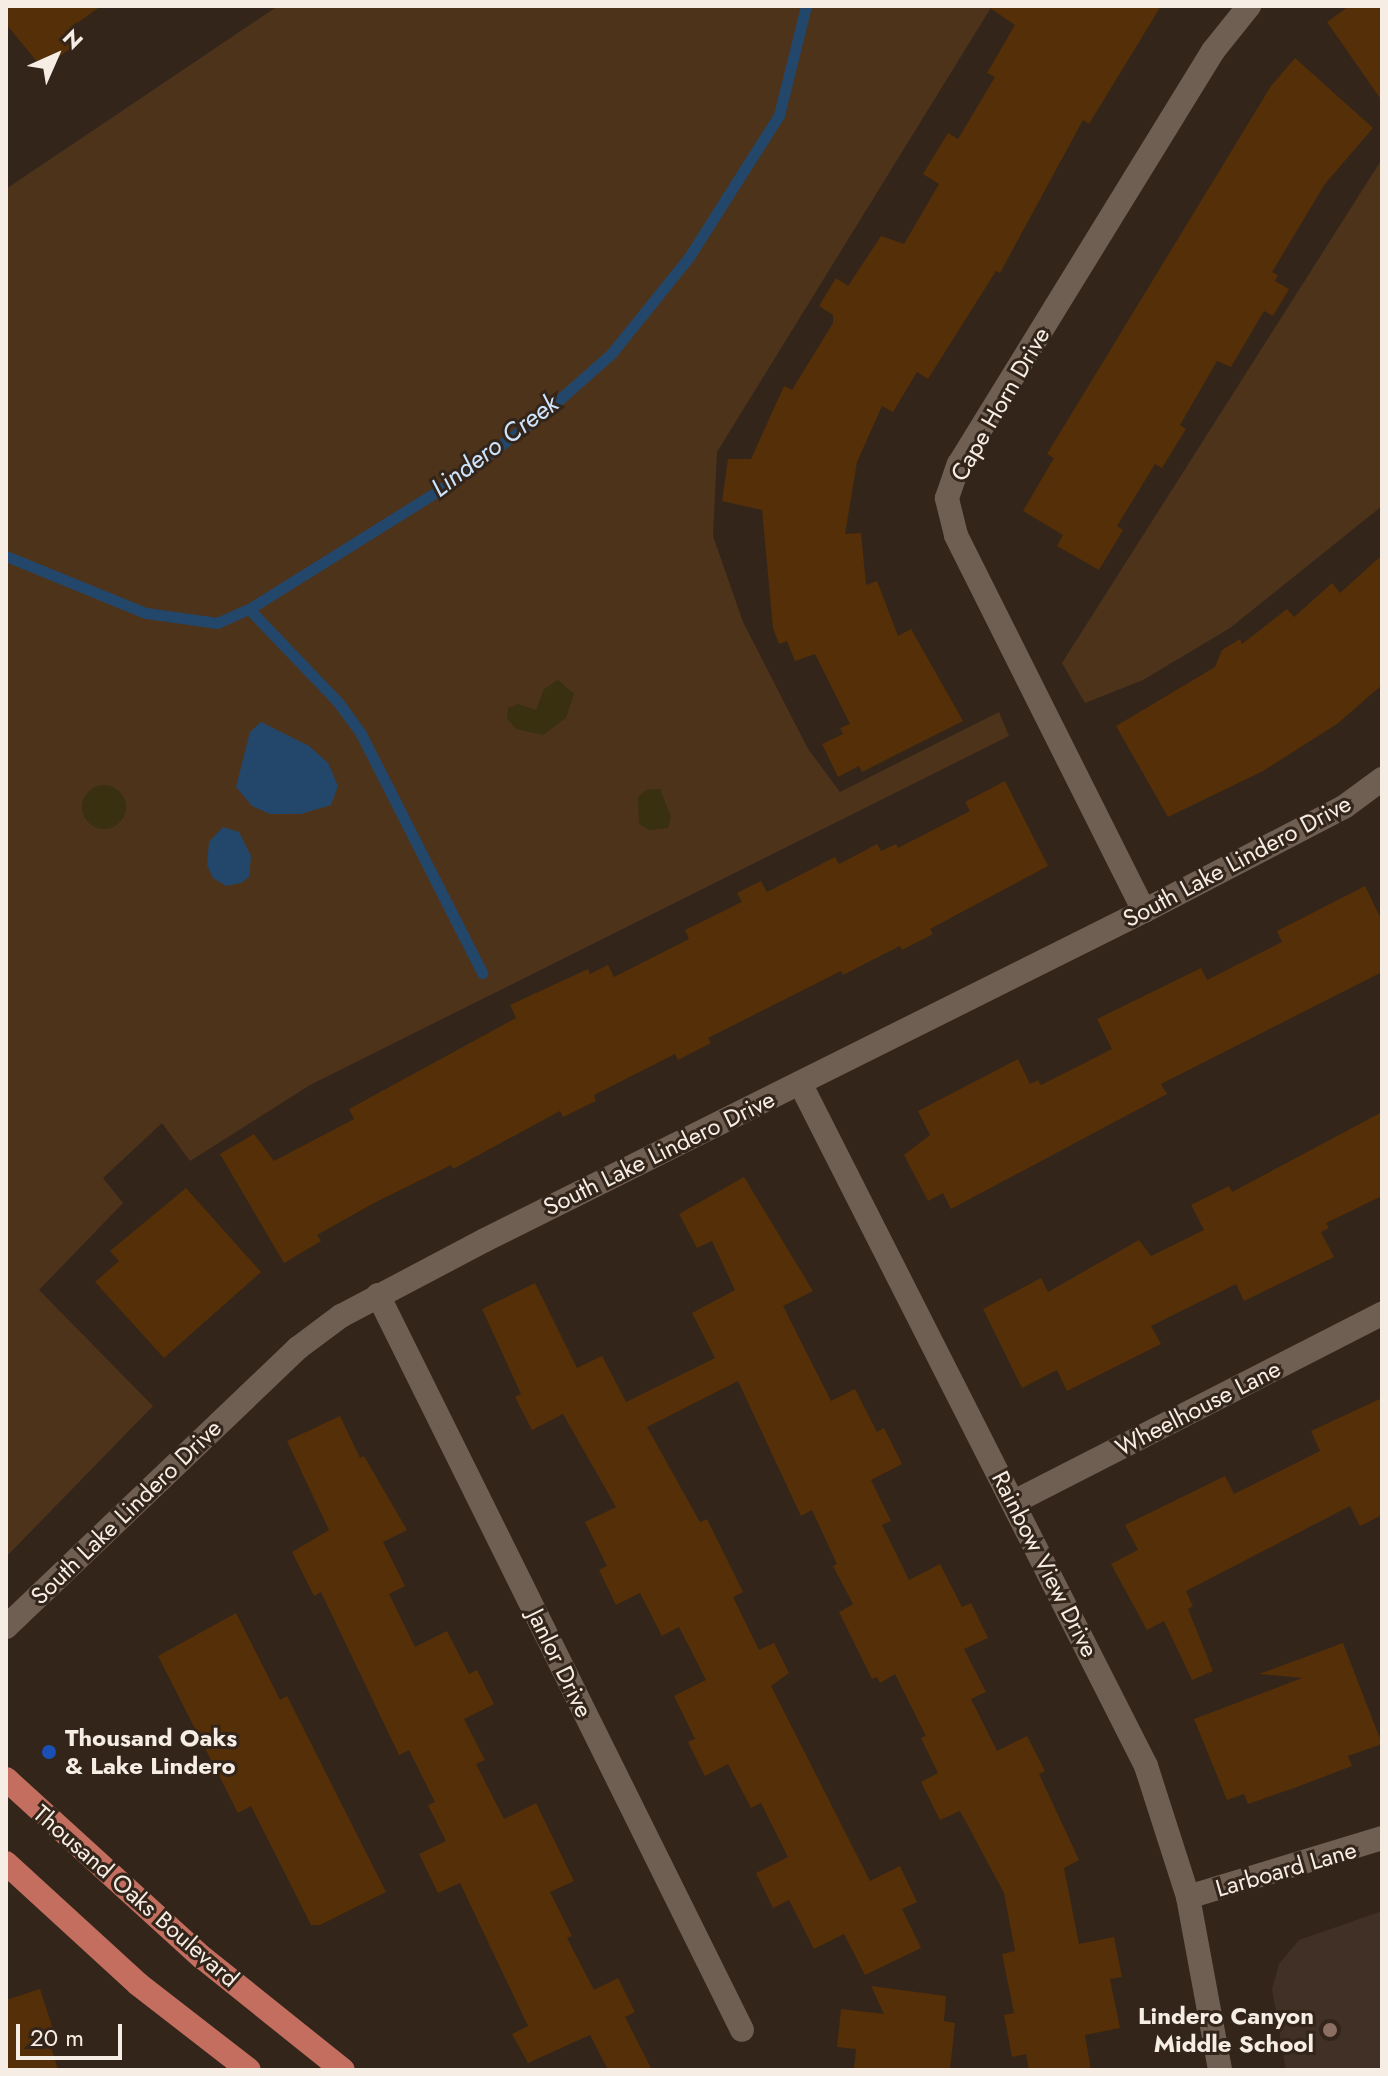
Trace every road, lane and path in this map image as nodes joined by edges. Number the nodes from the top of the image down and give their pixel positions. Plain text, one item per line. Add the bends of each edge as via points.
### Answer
1 (1249, 6) edge
2 (1382, 779) edge
3 (1144, 911) junction
4 (800, 1083) junction
5 (378, 1295) junction
6 (1382, 1314) edge
7 (1014, 1502) junction
8 (6, 1627) edge
9 (6, 1779) edge
10 (1382, 1838) edge
11 (6, 1863) edge
12 (1188, 1897) junction
13 (742, 2030) dead end
14 (249, 2070) edge
15 (343, 2070) edge
16 (1220, 2070) edge

1 - 3 street, Cape Horn Drive via 1213,51 959,464 947,498 956,535
2 - 3 street, South Lake Lindero Drive via 1344,807
3 - 4 street, South Lake Lindero Drive
4 - 5 street, South Lake Lindero Drive
4 - 7 street, Rainbow View Drive
5 - 8 street, South Lake Lindero Drive via 298,1348
5 - 13 street, Janlor Drive
6 - 7 street, Wheelhouse Lane
7 - 12 street, Rainbow View Drive via 1146,1766
9 - 15 main road, Thousand Oaks Boulevard via 203,1958
10 - 12 street, Larboard Lane
11 - 14 main road via 138,1984
12 - 16 street, Rainbow View Drive

